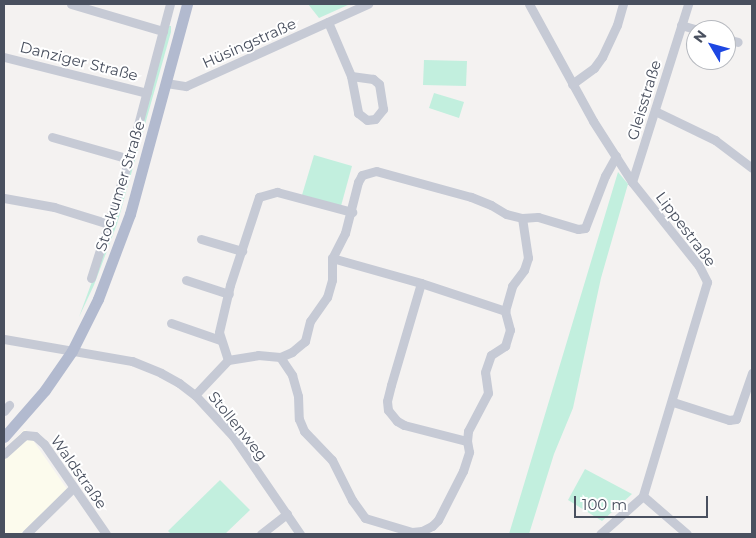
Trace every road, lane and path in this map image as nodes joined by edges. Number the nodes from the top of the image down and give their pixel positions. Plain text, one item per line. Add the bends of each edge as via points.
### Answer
1 (71, 4) edge
2 (170, 4) edge
3 (187, 4) edge
4 (368, 4) edge
5 (529, 4) edge
6 (623, 4) edge
7 (688, 4) edge
8 (328, 22) junction
9 (681, 25) junction
10 (686, 26) edge
11 (163, 31) junction
12 (4, 56) edge
13 (351, 76) junction
14 (166, 83) junction
15 (572, 84) junction
16 (147, 93) junction
17 (655, 111) junction
18 (52, 137) dead end
19 (616, 156) junction
20 (129, 159) junction
21 (752, 168) edge
22 (632, 182) junction
23 (4, 198) edge
24 (352, 212) junction
25 (522, 218) junction
26 (109, 224) junction
27 (201, 239) dead end
28 (242, 251) junction
29 (332, 258) junction
30 (91, 278) dead end
31 (186, 280) dead end
32 (421, 283) junction
33 (229, 294) junction
34 (505, 311) junction
35 (171, 324) dead end
36 (4, 339) edge
37 (220, 340) junction
38 (72, 351) junction
39 (280, 357) junction
40 (228, 360) junction
41 (752, 373) edge
42 (195, 395) junction
43 (673, 402) junction
44 (4, 437) edge
45 (466, 441) junction
46 (4, 454) edge
47 (73, 488) junction
48 (642, 496) junction
49 (287, 514) junction
50 (26, 534) edge
51 (106, 534) edge
52 (262, 534) edge
53 (300, 534) edge
54 (600, 534) edge
55 (687, 534) edge

1 - 11 street
2 - 11 street, Stockumer Straße
3 - 14 main road, Stockumer Straße
4 - 8 street, Hüsingstraße
5 - 15 street, Lippestraße
6 - 15 street via 602,57 594,68
7 - 9 street, Gleisstraße
8 - 13 street
8 - 14 street, Hüsingstraße via 186,86
9 - 10 street
9 - 17 street, Gleisstraße
11 - 16 street, Stockumer Straße
12 - 16 street, Danziger Straße
13 - 13 street via 358,113 363,119 375,119 383,109 379,84 373,79
14 - 38 main road, Stockumer Straße via 130,214 98,299
15 - 19 street, Lippestraße
16 - 20 street, Stockumer Straße
17 - 21 street via 715,140
17 - 22 street, Gleisstraße
18 - 20 street, Stockumer Straße
19 - 22 street, Lippestraße
19 - 25 street via 585,228 578,229 538,217
20 - 26 street, Stockumer Straße
22 - 43 street, Lippestraße via 699,266 707,282
23 - 26 street via 54,207
24 - 25 street via 362,175 376,171 471,197
24 - 28 street via 277,192 265,194 256,202
24 - 29 street via 346,233
25 - 34 street via 528,258 512,286
26 - 30 street, Stockumer Straße
27 - 28 street
28 - 33 street
29 - 32 street
29 - 39 street via 332,280 327,297 313,316 305,341
31 - 33 street
32 - 34 street
32 - 45 street via 391,385 388,410 404,425
33 - 37 street via 219,332
34 - 45 street via 510,330 505,346 491,355 485,372 488,393 474,416
35 - 37 street
36 - 38 street, Stollenweg
37 - 40 street
38 - 42 street, Stollenweg via 132,361 161,373
38 - 44 main road, Stockumer Straße via 45,390
39 - 40 street via 258,355
39 - 45 street via 292,375 304,431 332,460 365,518 412,532 432,526 463,471 469,452
40 - 42 street
41 - 43 street via 736,419 729,420
42 - 49 street, Stollenweg via 233,436
43 - 48 street, Lippestraße
46 - 47 street, Waldstraße via 25,435 35,436 44,444
47 - 50 street
47 - 51 street, Waldstraße
48 - 54 street, Lippestraße
48 - 55 street
49 - 52 street
49 - 53 street, Stollenweg

